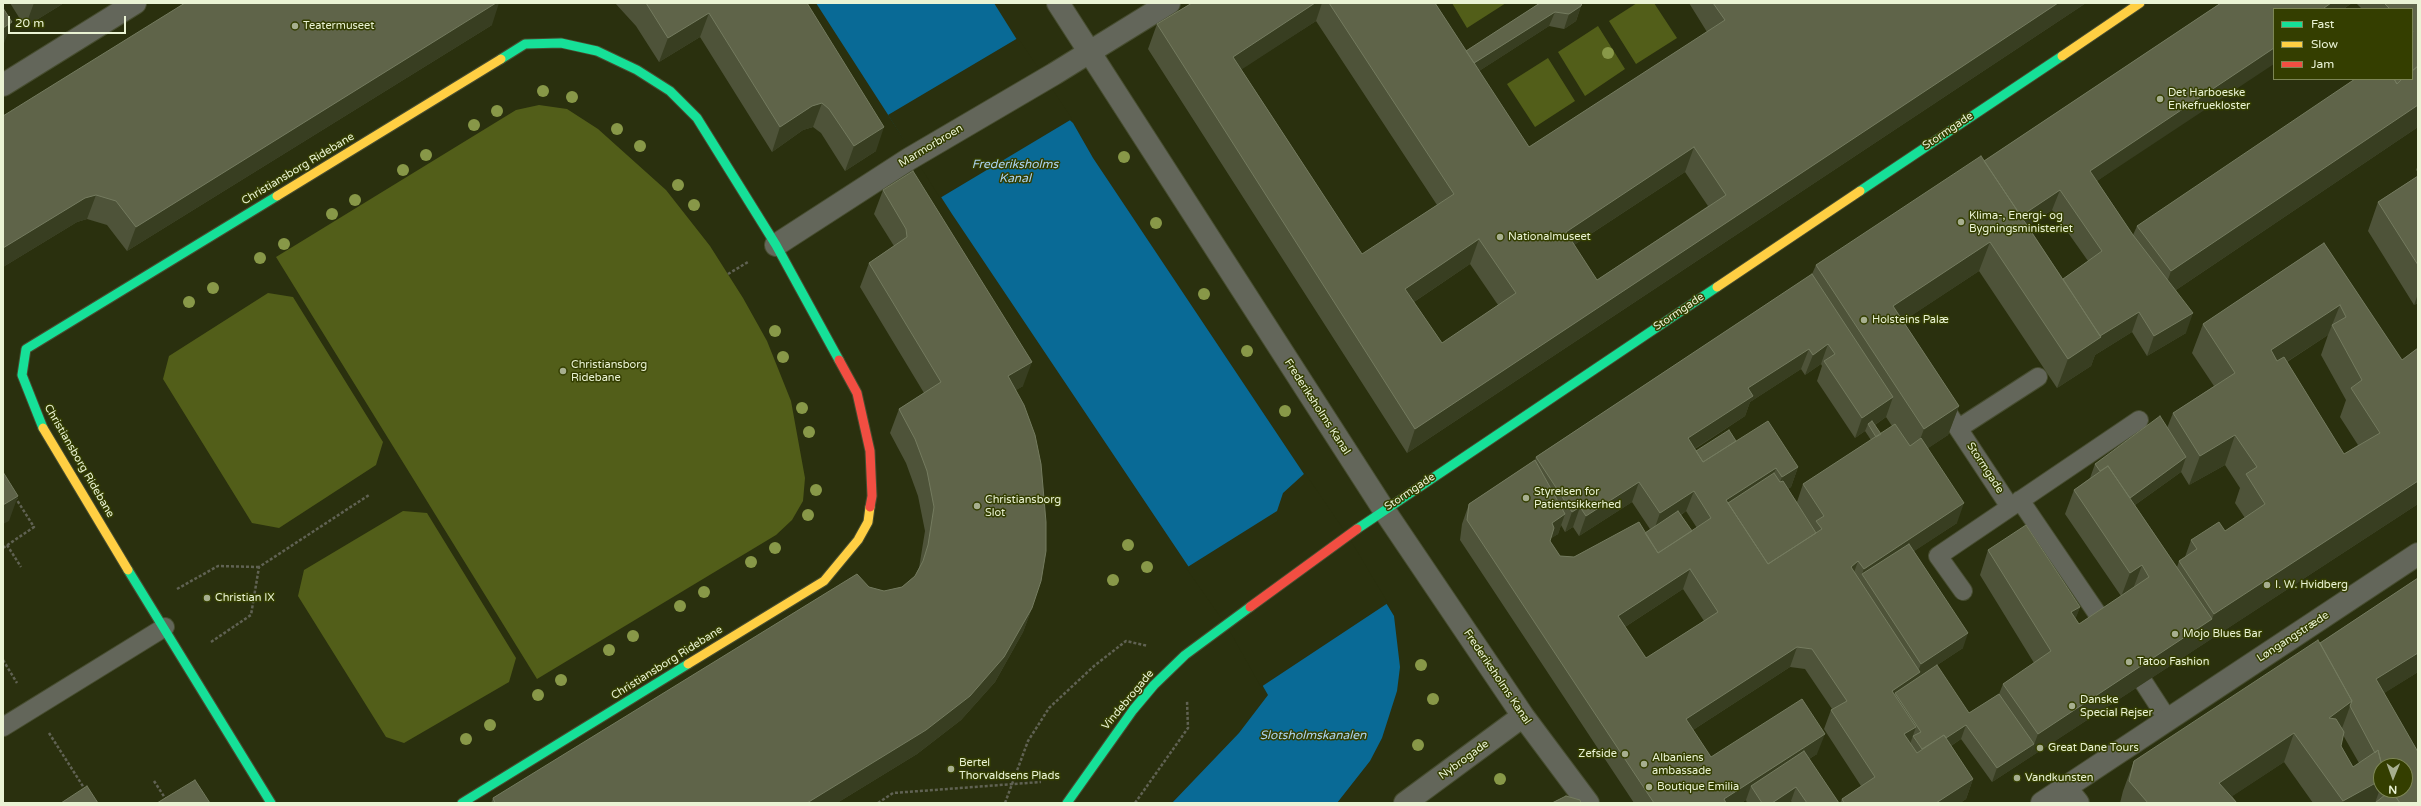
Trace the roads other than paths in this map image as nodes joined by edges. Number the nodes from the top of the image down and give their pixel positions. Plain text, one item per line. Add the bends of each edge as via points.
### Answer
1 (135, 3) edge
2 (1058, 3) edge
3 (1169, 3) edge
4 (2140, 3) edge
5 (1089, 53) junction
6 (3, 84) edge
7 (776, 245) junction
8 (2038, 377) dead end
9 (1933, 389) edge
10 (2139, 420) dead end
11 (1959, 428) junction
12 (2015, 504) junction
13 (1384, 510) junction
14 (2418, 554) edge
15 (1963, 591) dead end
16 (2104, 625) edge
17 (165, 627) junction
18 (1223, 627) joint
19 (2144, 683) edge
20 (1523, 716) junction
21 (2168, 720) junction
22 (3, 727) edge
23 (2072, 795) edge
24 (271, 803) edge
25 (462, 803) edge
26 (1067, 803) edge
27 (1405, 803) edge
28 (1588, 803) edge
29 (2042, 803) edge

1 - 6 street
2 - 5 street, Frederiksholms Kanal
3 - 5 street, Marmorbroen
4 - 13 street, Stormgade
5 - 7 street, Marmorbroen via 909,159
5 - 13 street, Frederiksholms Kanal
7 - 17 street, Christiansborg Ridebane via 697,118 670,91 637,70 597,51 561,43 525,44 26,349 22,375 40,422 148,604
7 - 25 street, Christiansborg Ridebane via 856,393 870,451 872,496 868,522 858,540 824,581
8 - 11 lane
9 - 11 lane, Stormgade
10 - 12 lane
11 - 12 lane, Stormgade
12 - 15 lane via 1938,556
12 - 16 lane
13 - 18 street, Stormgade
13 - 20 street, Frederiksholms Kanal
14 - 21 street, Løngangstræde
17 - 22 lane
17 - 24 street, Christiansborg Ridebane
18 - 26 street, Vindebrogade via 1185,655 1154,685 1133,710
19 - 21 lane
20 - 27 street, Nybrogade
20 - 28 street, Frederiksholms Kanal
21 - 23 street, Løngangstræde
23 - 29 street

